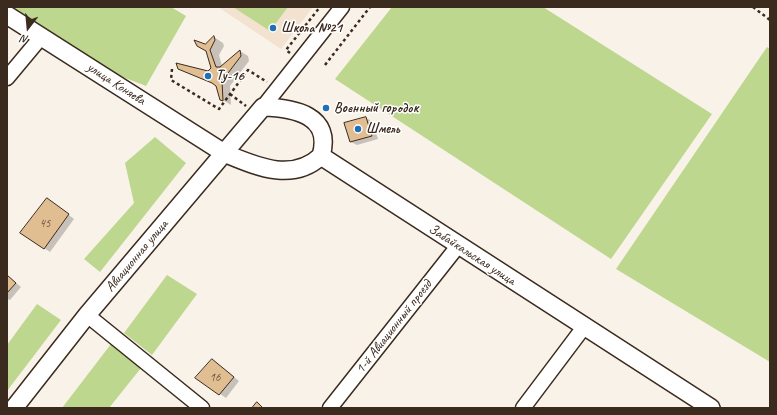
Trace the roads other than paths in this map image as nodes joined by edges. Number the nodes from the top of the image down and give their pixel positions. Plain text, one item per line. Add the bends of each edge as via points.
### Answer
1 (342, 7) edge
2 (7, 14) edge
3 (42, 36) junction
4 (7, 78) edge
5 (260, 111) junction
6 (224, 153) junction
7 (321, 156) junction
8 (458, 246) junction
9 (87, 315) junction
10 (584, 327) junction
11 (14, 408) edge
12 (202, 408) edge
13 (330, 408) edge
14 (523, 408) edge
15 (711, 408) edge

1 - 5 street, Авиационная улица
2 - 3 street, улица Коняева
3 - 4 street
3 - 6 street, улица Коняева
5 - 6 street, Авиационная улица
5 - 7 street via 288,109 312,118 318,124 324,140
6 - 7 street via 246,162 284,171 306,167
6 - 9 street, Авиационная улица
7 - 8 street, Забайкальская улица
8 - 10 street, Забайкальская улица
8 - 13 street, 1-й Авиационный проезд
9 - 11 street, Авиационная улица
9 - 12 street
10 - 14 street
10 - 15 street, Забайкальская улица

